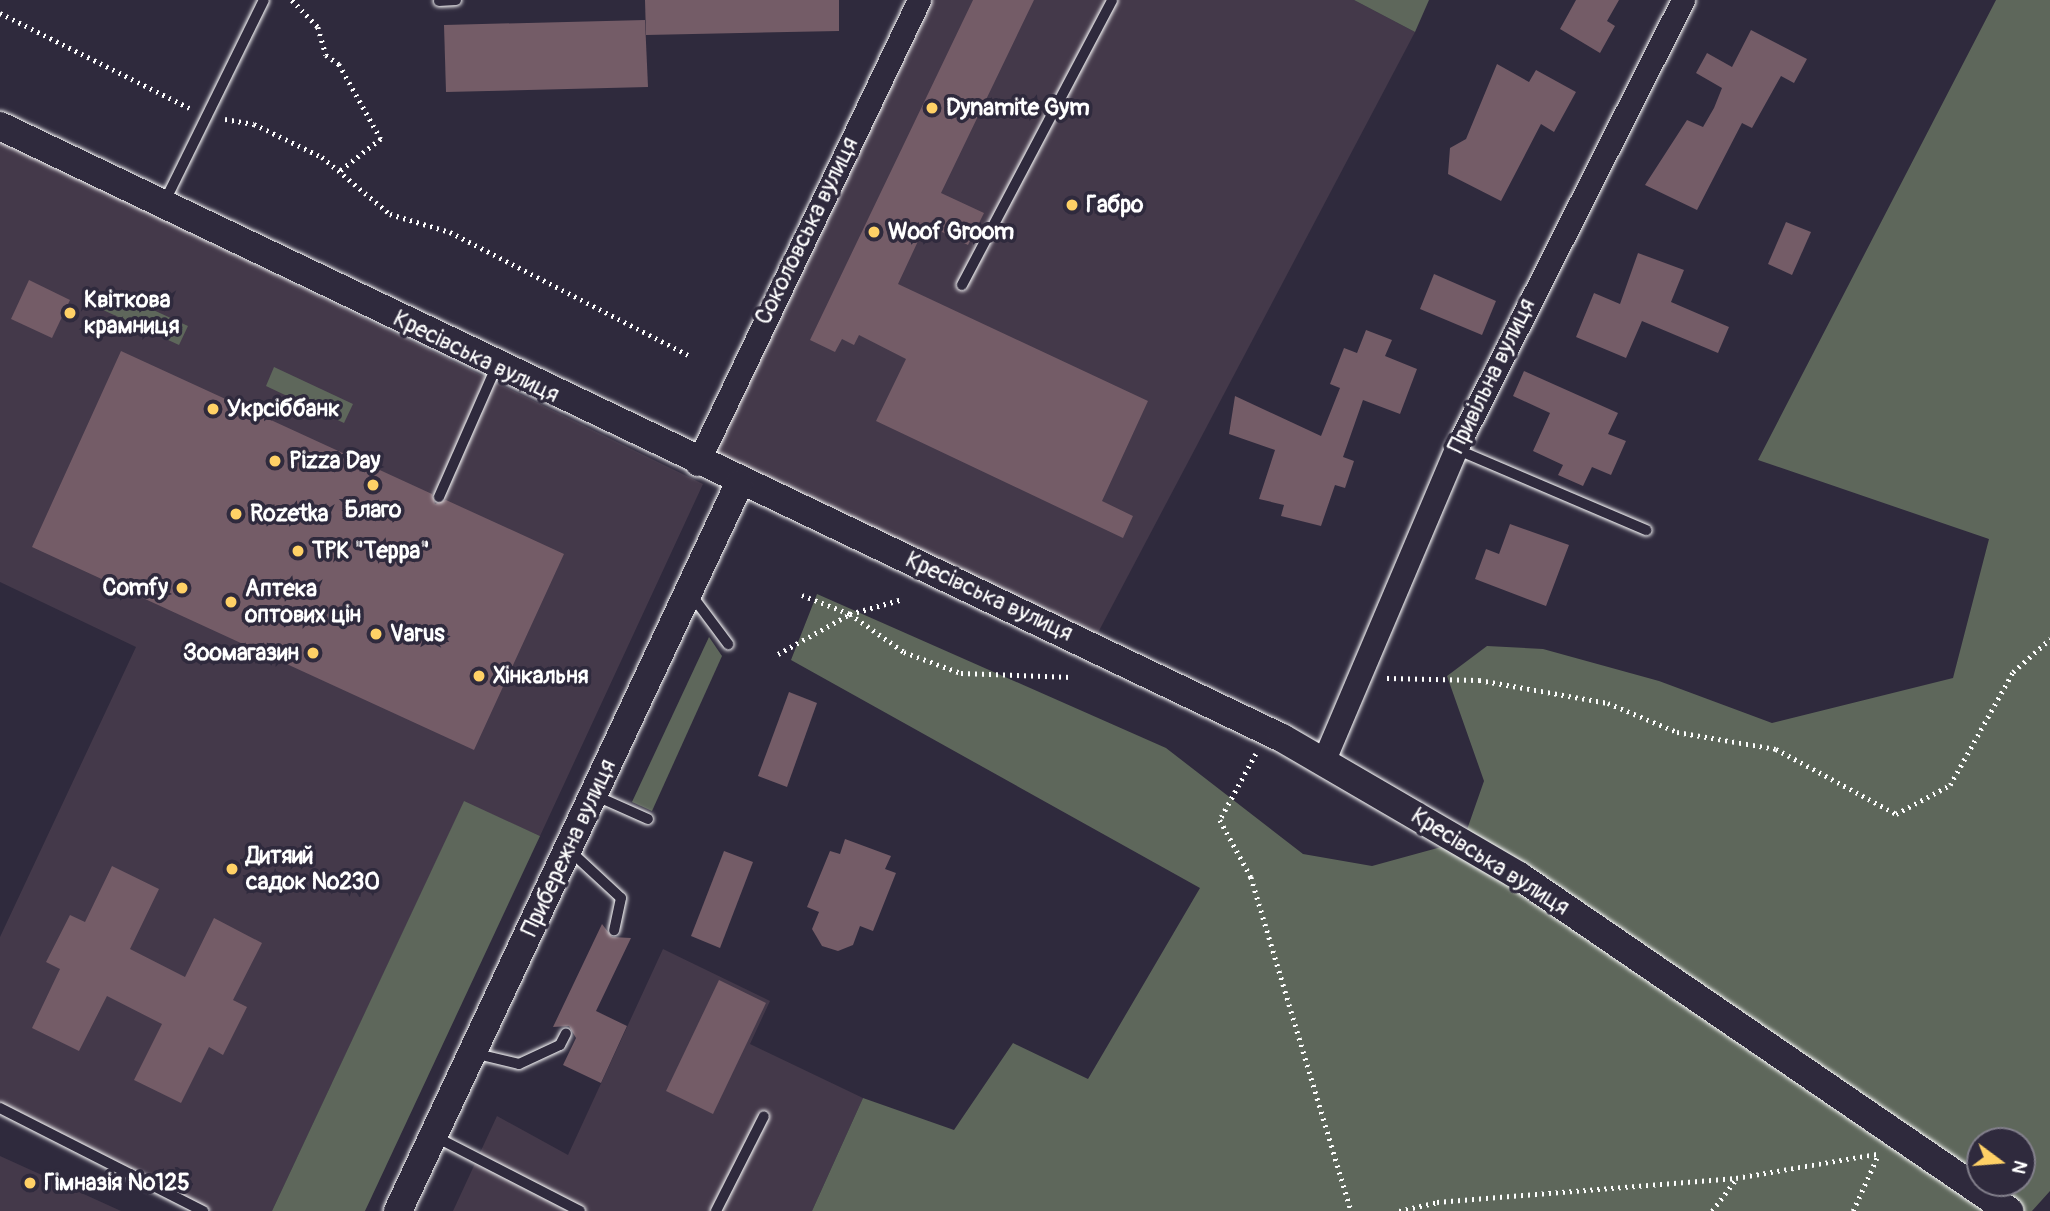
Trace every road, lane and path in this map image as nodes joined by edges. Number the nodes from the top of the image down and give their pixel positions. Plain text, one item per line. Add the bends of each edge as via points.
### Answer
1 (264, 0) edge
2 (292, 0) edge
3 (456, 0) edge
4 (919, 0) edge
5 (1112, 0) edge
6 (1683, 0) edge
7 (439, 1) edge
8 (0, 13) edge
9 (206, 116) junction
10 (0, 126) edge
11 (340, 172) junction
12 (163, 205) junction
13 (962, 285) dead end
14 (688, 355) dead end
15 (496, 367) junction
16 (1456, 449) junction
17 (697, 464) junction
18 (739, 484) junction
19 (439, 497) dead end
20 (1646, 530) dead end
21 (689, 591) junction
22 (802, 595) dead end
23 (903, 599) dead end
24 (850, 614) junction
25 (2050, 639) edge
26 (728, 644) dead end
27 (778, 654) dead end
28 (1072, 677) dead end
29 (1380, 682) dead end
30 (1268, 731) junction
31 (1323, 762) junction
32 (594, 796) junction
33 (648, 819) dead end
34 (568, 849) junction
35 (614, 930) dead end
36 (566, 1033) dead end
37 (473, 1053) junction
38 (0, 1108) edge
39 (764, 1116) dead end
40 (434, 1136) junction
41 (1885, 1144) junction
42 (1736, 1178) junction
43 (203, 1211) edge
44 (398, 1211) edge
45 (580, 1211) edge
46 (716, 1211) edge
47 (1351, 1211) edge
48 (1399, 1211) edge
49 (1712, 1211) edge
50 (1853, 1211) edge
51 (2009, 1211) edge

1 - 9 lane
2 - 11 path via 318,27 326,55 340,64 381,139
3 - 7 lane
4 - 17 street, Соколовська вулиця
5 - 13 lane
6 - 16 street, Привільна вулиця
8 - 9 path
9 - 11 path via 254,124
9 - 12 lane
10 - 12 street, Кресівська вулиця
11 - 14 path via 390,215 450,232
12 - 15 street, Кресівська вулиця
15 - 17 street, Кресівська вулиця
15 - 19 lane
16 - 20 lane
16 - 31 street, Привільна вулиця
17 - 18 street, Кресівська вулиця
18 - 21 street, Прибережна вулиця
18 - 30 street, Кресівська вулиця
21 - 26 lane
21 - 32 street, Прибережна вулиця
22 - 24 path
23 - 24 path
24 - 27 path
24 - 28 path via 904,652 961,673
25 - 29 path via 2013,672 1950,785 1896,814 1776,749 1677,732 1608,703 1479,680 1390,677
30 - 31 street, Кресівська вулиця
30 - 47 path via 1220,820 1255,890
31 - 41 street, Кресівська вулиця via 1519,876
32 - 33 lane
32 - 34 street, Прибережна вулиця
34 - 35 lane via 621,898
34 - 37 street, Прибережна вулиця
36 - 37 lane via 560,1045 519,1064
37 - 40 street, Прибережна вулиця
38 - 43 lane
39 - 46 lane
40 - 44 street, Прибережна вулиця
40 - 45 lane
41 - 42 path
41 - 50 path
41 - 51 street, Кресівська вулиця via 1928,1157
42 - 48 path via 1437,1202
42 - 49 path

